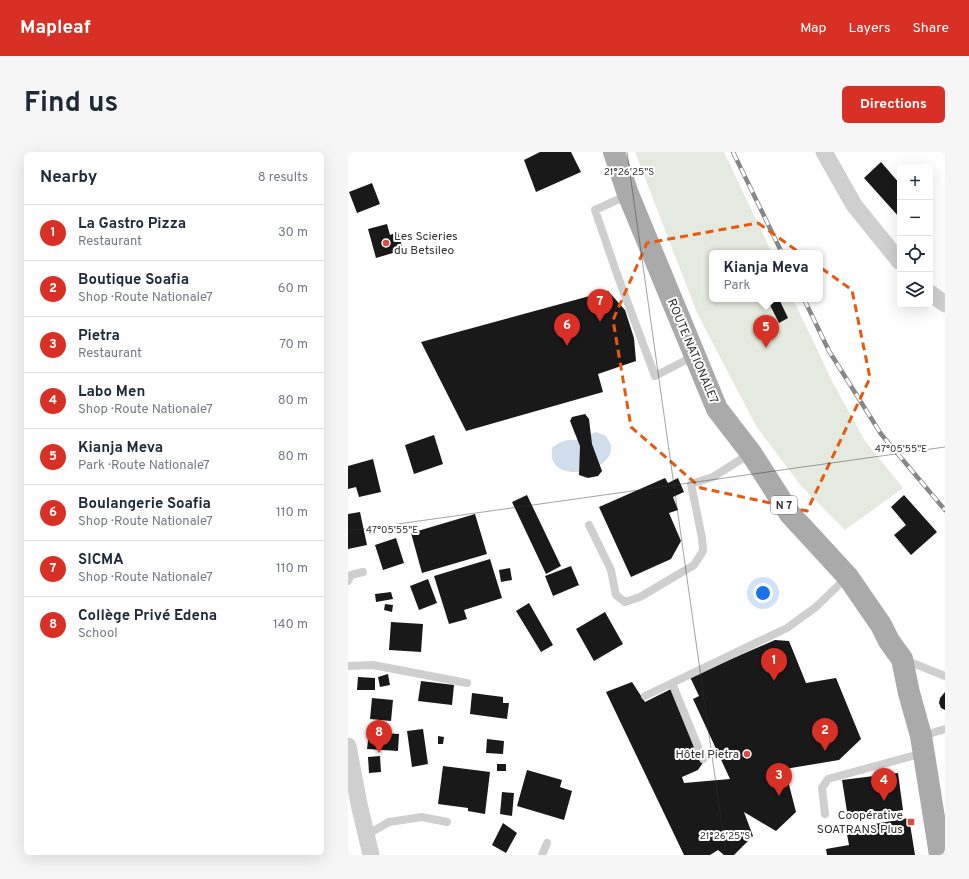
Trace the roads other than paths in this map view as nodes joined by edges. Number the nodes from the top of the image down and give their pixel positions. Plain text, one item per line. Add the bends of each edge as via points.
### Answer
1 (614, 152) edge
2 (824, 152) edge
3 (628, 194) junction
4 (897, 258) edge
5 (933, 295) edge
6 (945, 304) edge
7 (694, 356) junction
8 (751, 453) junction
9 (589, 525) dead end
10 (363, 572) dead end
11 (848, 577) junction
12 (348, 581) edge
13 (902, 659) junction
14 (348, 666) edge
15 (945, 676) edge
16 (467, 683) dead end
17 (672, 683) junction
18 (645, 696) dead end
19 (945, 729) edge
20 (922, 744) junction
21 (348, 746) edge
22 (703, 759) dead end
23 (825, 814) dead end
24 (447, 822) dead end
25 (366, 835) junction
26 (547, 843) dead end
27 (371, 855) edge
28 (542, 855) edge
29 (940, 855) edge

1 - 3 main road, ROUTE NATIONALE7 / N 7
2 - 4 street via 854,205
3 - 7 main road, ROUTE NATIONALE7 / N 7
3 - 7 lane via 596,210 655,376
5 - 6 street
7 - 8 main road, ROUTE NATIONALE7 / N 7 via 717,409
8 - 9 lane via 714,477 691,484 703,551 694,565 640,597 625,602 616,595 611,570
8 - 11 main road, ROUTE NATIONALE7 / N 7 via 790,514
10 - 12 lane via 351,575
11 - 13 main road, ROUTE NATIONALE7 / N 7
11 - 17 lane via 816,607 787,628
13 - 15 lane
13 - 20 main road, ROUTE NATIONALE7 / N 7
14 - 16 lane via 373,665
17 - 18 lane
17 - 22 lane
19 - 20 lane
20 - 23 lane via 828,779 822,788
20 - 29 main road, ROUTE NATIONALE7 / N 7
21 - 25 street
24 - 25 lane via 422,817 389,822
25 - 27 street
26 - 28 lane

